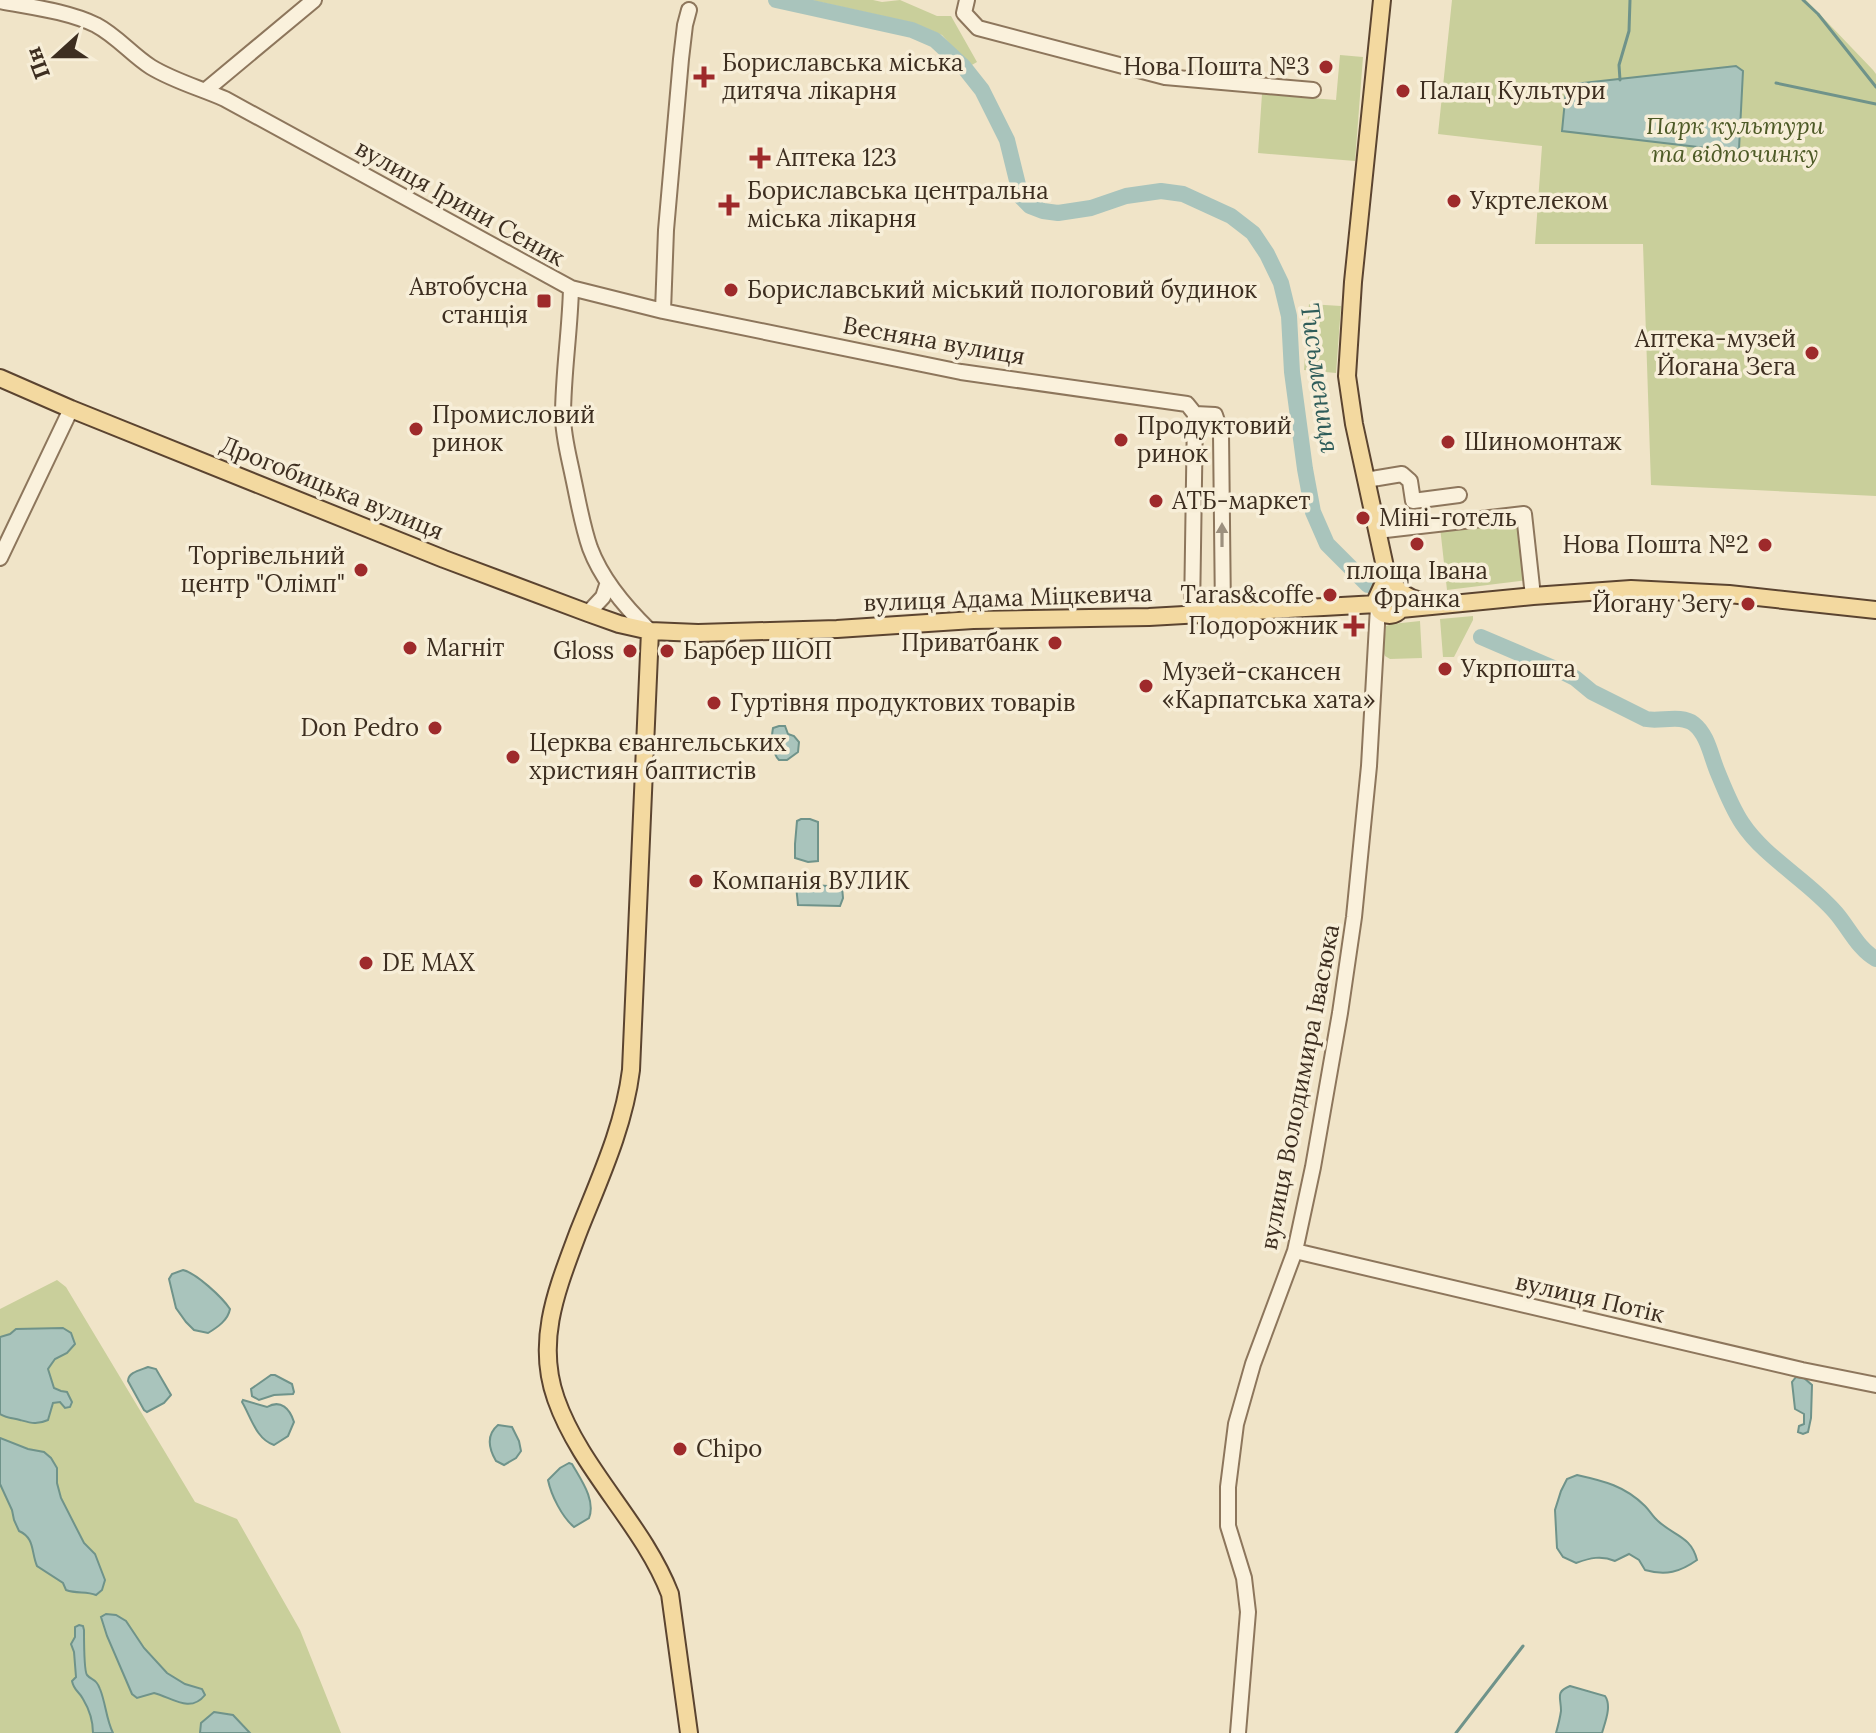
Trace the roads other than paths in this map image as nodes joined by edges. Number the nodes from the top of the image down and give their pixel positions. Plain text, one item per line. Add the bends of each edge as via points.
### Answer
1 (314, 0) edge
2 (1382, 0) edge
3 (0, 1) edge
4 (965, 6) edge
5 (689, 10) dead end
6 (206, 90) junction
7 (1313, 90) dead end
8 (571, 288) junction
9 (663, 311) junction
10 (0, 378) edge
11 (71, 409) junction
12 (1195, 414) junction
13 (1366, 480) junction
14 (1459, 495) dead end
15 (1377, 531) junction
16 (0, 558) edge
17 (608, 582) junction
18 (1533, 596) junction
19 (1384, 603) junction
20 (1876, 610) edge
21 (588, 613) junction
22 (1223, 613) junction
23 (1192, 614) junction
24 (650, 631) junction
25 (1295, 1251) junction
26 (1876, 1385) edge
27 (689, 1733) edge
28 (1238, 1733) edge

1 - 6 street
2 - 13 main road via 1347,376
3 - 6 street, вулиця Ірини Сеник via 90,23 148,65
4 - 7 street via 978,28 1165,77
5 - 9 street
6 - 8 street, вулиця Ірини Сеник
8 - 9 street, Весняна вулиця
8 - 17 street, вулиця Ірини Сеник via 563,419 590,548
9 - 12 street, Весняна вулиця via 961,372 1187,404
10 - 11 main road, Дрогобицька вулиця
11 - 16 street
11 - 21 main road, Дрогобицька вулиця
22 -> 12 street, Весняна вулиця via 1221,433 1215,415
12 - 23 street
13 - 14 street via 1402,474 1410,481 1413,501
13 - 15 main road
15 - 18 street via 1524,514
15 - 19 main road via 1387,576
17 - 21 street
17 - 24 street, вулиця Ірини Сеник
18 - 19 main road
18 - 20 main road via 1671,590
19 - 22 main road, вулиця Адама Міцкевича
19 - 25 street, вулиця Володимира Івасюка via 1377,629 1354,917
21 - 24 main road, Дрогобицька вулиця
22 - 23 main road, вулиця Адама Міцкевича
23 - 24 main road, вулиця Адама Міцкевича
24 - 27 main road via 628,1098 556,1291 548,1351 551,1382 563,1416 667,1585
25 - 26 street, вулиця Потік
25 - 28 street, вулиця Володимира Івасюка via 1253,1364 1236,1424 1228,1487 1228,1526 1248,1601

